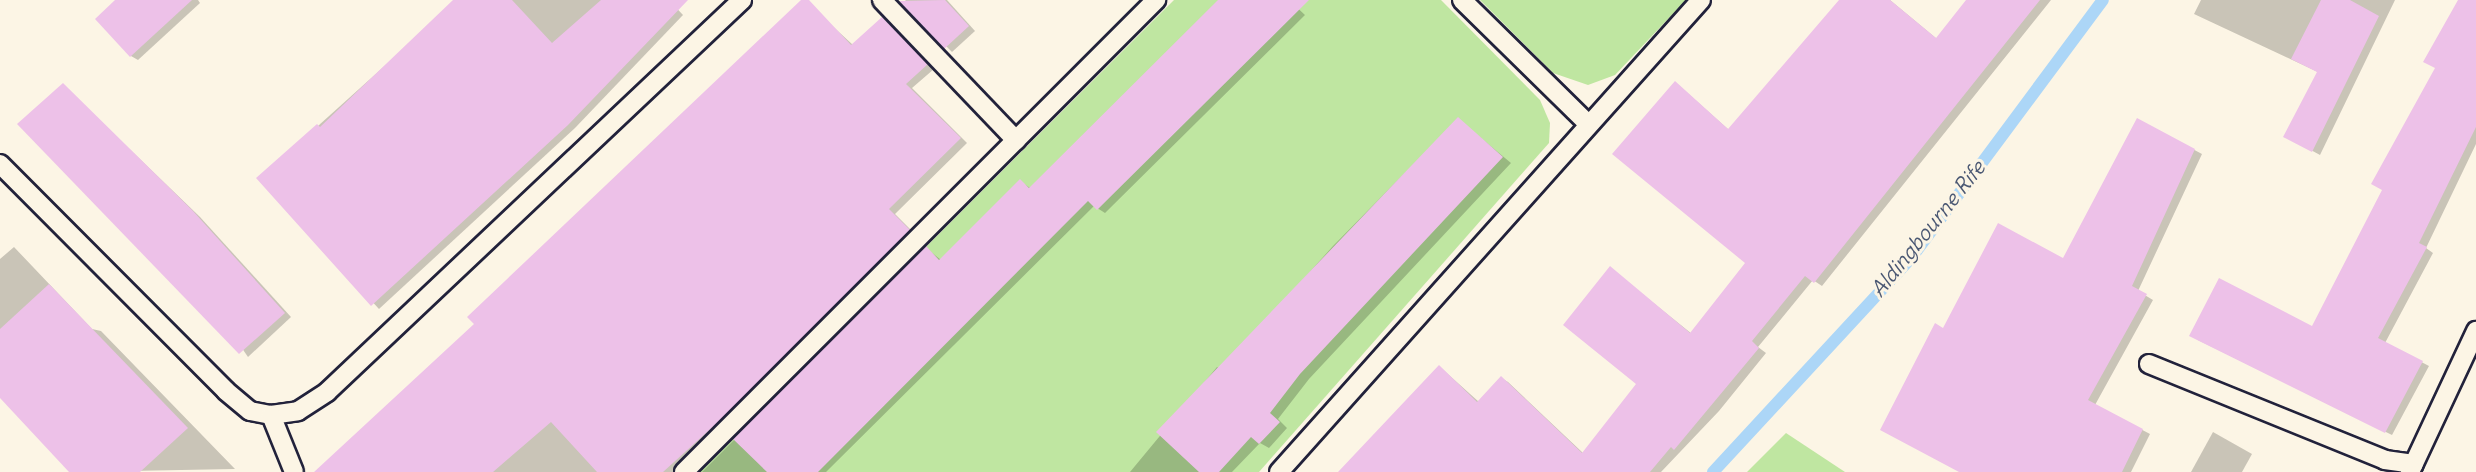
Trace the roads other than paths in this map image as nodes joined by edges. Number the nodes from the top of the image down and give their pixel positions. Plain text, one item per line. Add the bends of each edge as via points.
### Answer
1 (742, 0) edge
2 (882, 0) edge
3 (1156, 0) edge
4 (1462, 0) edge
5 (1701, 0) edge
6 (1587, 123) junction
7 (1016, 140) junction
8 (0, 164) edge
9 (2476, 331) edge
10 (2149, 364) dead end
11 (272, 415) junction
12 (2412, 468) edge
13 (294, 472) edge
14 (684, 472) edge
15 (1279, 472) edge

1 - 11 lane via 327,392 298,411
2 - 7 lane
3 - 7 lane
4 - 6 lane
5 - 6 lane
6 - 15 lane
7 - 14 lane
8 - 11 lane via 226,392 250,411
9 - 12 lane
10 - 12 lane
11 - 13 lane

